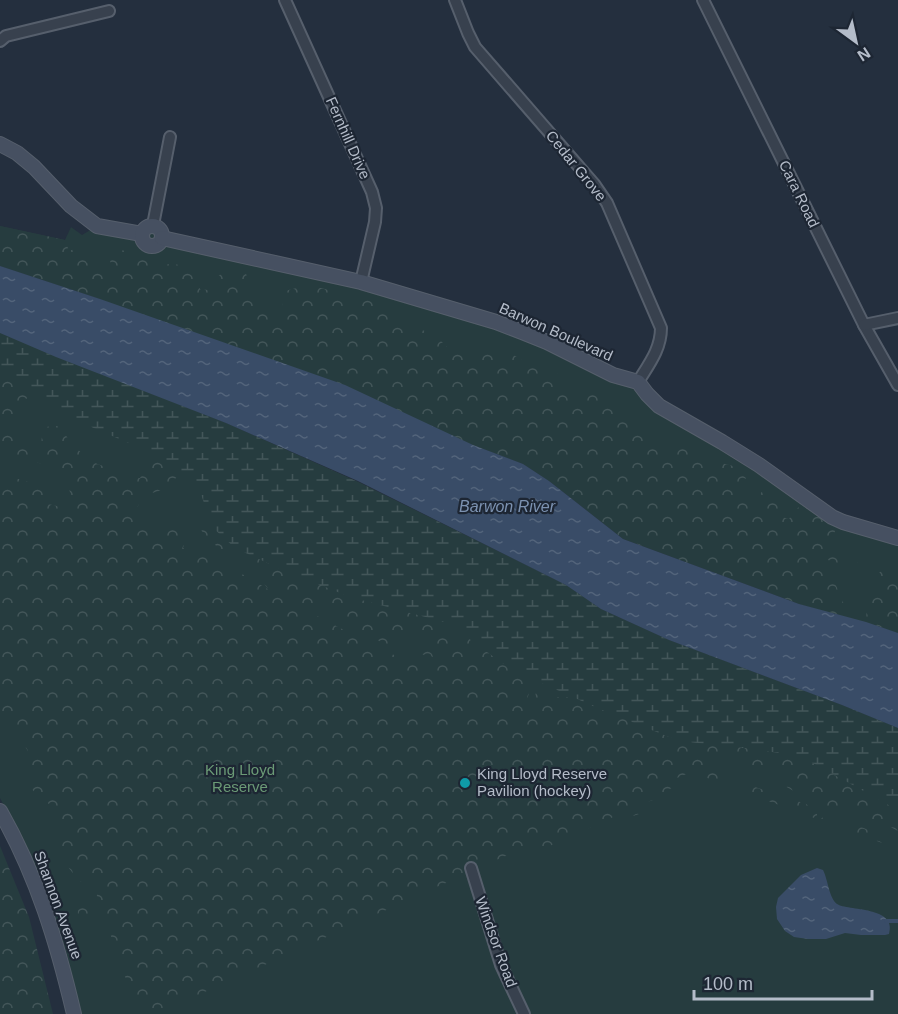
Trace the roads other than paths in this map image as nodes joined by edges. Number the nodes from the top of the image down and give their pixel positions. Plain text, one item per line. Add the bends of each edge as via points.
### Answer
1 (285, 0) edge
2 (455, 0) edge
3 (703, 0) edge
4 (109, 11) dead end
5 (0, 41) edge
6 (170, 137) dead end
7 (0, 144) edge
8 (153, 225) junction
9 (142, 234) junction
10 (162, 238) junction
11 (361, 282) junction
12 (898, 318) edge
13 (864, 325) junction
14 (638, 382) junction
15 (898, 385) edge
16 (898, 538) edge
17 (0, 811) edge
18 (471, 868) dead end
19 (74, 1014) edge
20 (524, 1014) edge

1 - 11 street, Fernhill Drive via 372,192 375,222
2 - 14 street, Cedar Grove via 475,47 607,203 661,328 657,351
3 - 13 street, Cara Road
4 - 5 street via 6,36
6 - 8 street
7 - 9 street via 34,167 71,206 97,226
8 - 9 street
8 - 10 street via 160,228
9 - 10 street via 142,241 148,246 155,246
10 - 11 street, Barwon Boulevard
11 - 14 street, Barwon Boulevard via 496,322 613,375
12 - 13 street
13 - 15 street, Cara Road
14 - 16 street via 659,406 759,465 832,517
17 - 19 street, Shannon Avenue via 25,857 43,903
18 - 20 street, Windsor Road via 501,965

